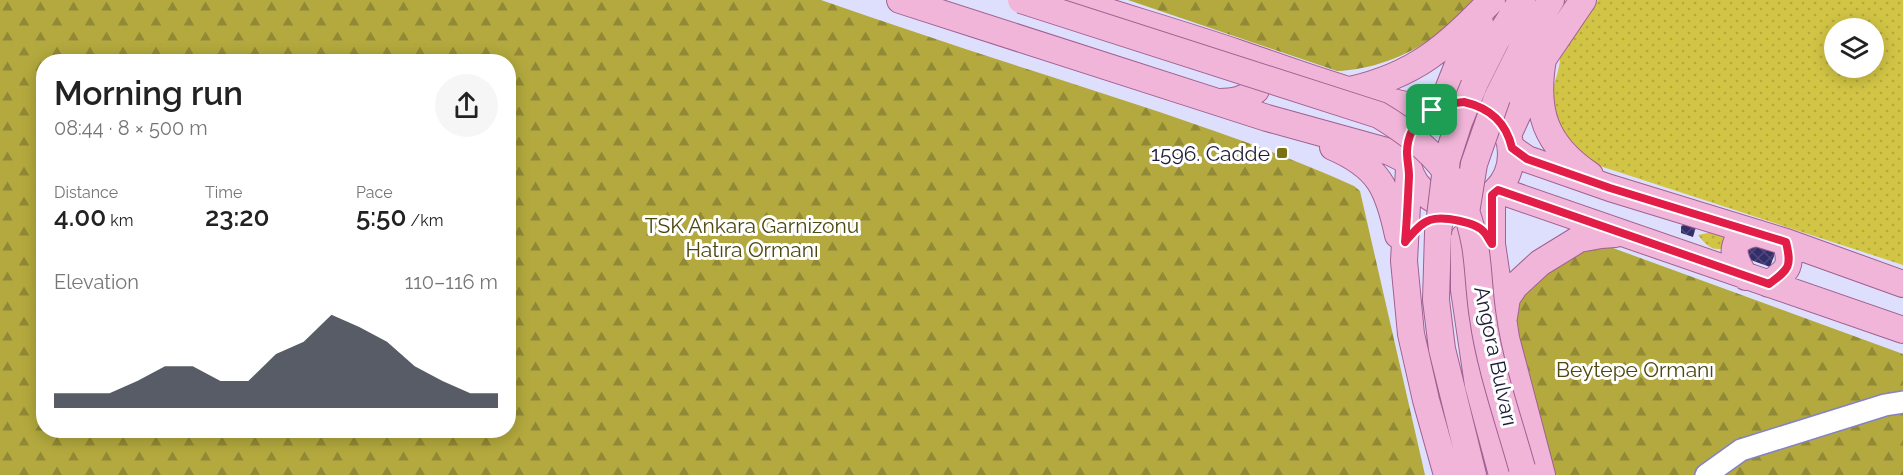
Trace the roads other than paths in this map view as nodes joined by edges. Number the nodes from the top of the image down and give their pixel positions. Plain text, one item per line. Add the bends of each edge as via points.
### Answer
1 (900, 0) edge
2 (1021, 0) edge
3 (1071, 0) edge
4 (1493, 0) edge
5 (1522, 0) edge
6 (1551, 0) edge
7 (1583, 0) edge
8 (1235, 52) junction
9 (1543, 59) junction
10 (1347, 91) junction
11 (1218, 102) junction
12 (1437, 107) junction
13 (1267, 118) junction
14 (1510, 142) junction
15 (1413, 158) junction
16 (1610, 188) junction
17 (1495, 193) junction
18 (1758, 233) junction
19 (1623, 234) junction
20 (1786, 242) junction
21 (1492, 244) junction
22 (1404, 251) junction
23 (1758, 280) junction
24 (1903, 284) edge
25 (1504, 317) junction
26 (1903, 330) edge
27 (1903, 402) edge
28 (1522, 473) edge
29 (1447, 475) edge
30 (1473, 475) edge
31 (1706, 475) edge

1 - 11 main road
2 - 15 main road, bridge via 1379,115
3 - 8 main road
4 - 10 main road via 1425,60 1380,82
4 - 12 main road
5 - 30 main road, bridge via 1496,41 1459,122 1447,159 1438,233 1436,300 1442,348
6 - 28 main road, Angora Bulvarı, bridge via 1497,98 1474,164 1464,237 1464,290 1478,385
7 - 9 main road
8 - 10 main road
8 - 11 main road via 1257,77 1256,90 1237,102
9 - 14 main road
9 - 16 main road via 1541,112 1552,138 1569,159
10 - 12 main road via 1407,106
11 - 13 main road
12 - 14 main road via 1464,102 1478,105 1501,123
12 - 15 main road via 1413,130 1408,144
13 - 15 main road
13 - 22 main road via 1353,155 1368,166 1384,188
14 - 16 main road via 1527,159
14 - 17 main road via 1509,171
15 - 17 main road via 1415,182 1436,201 1464,207
15 - 22 main road
15 - 28 main road, Angora Bulvarı, bridge via 1438,160 1467,213 1483,318
16 - 18 main road
17 - 19 main road
17 - 21 main road, Angora Bulvarı
18 - 20 main road
18 - 23 main road via 1739,239 1734,254 1736,262
19 - 23 main road
19 - 25 main road via 1579,239 1540,263 1515,286
20 - 23 main road via 1790,261 1786,271
20 - 24 main road
21 - 22 main road via 1476,226 1430,220 1418,228
21 - 25 main road, Angora Bulvarı
22 - 29 main road via 1411,334
23 - 26 main road
25 - 28 main road, Angora Bulvarı
27 - 31 street via 1741,450

